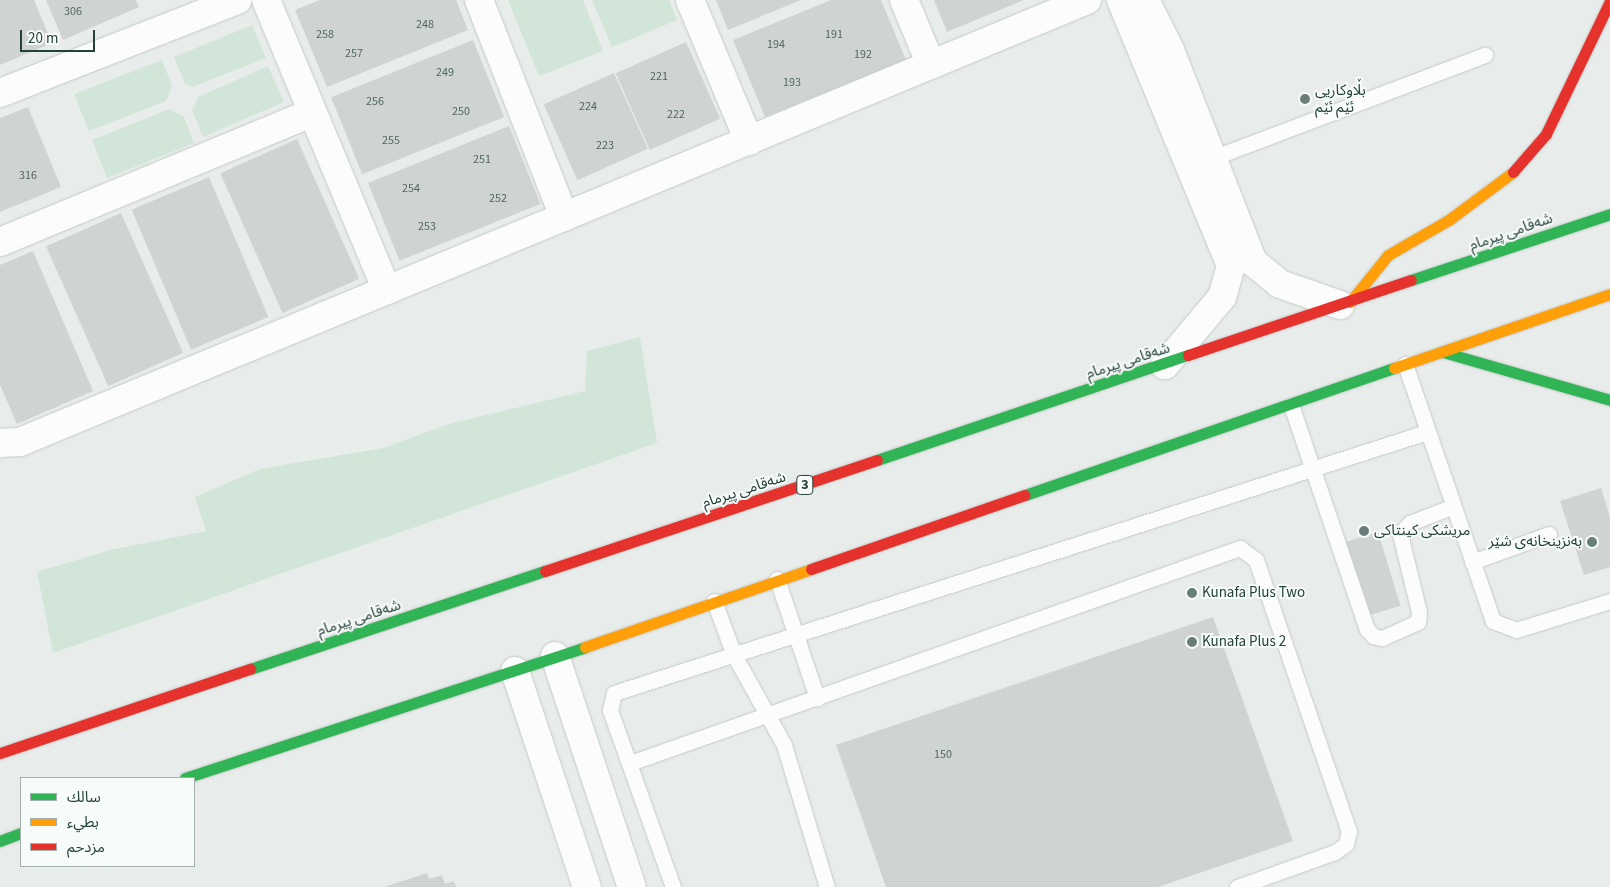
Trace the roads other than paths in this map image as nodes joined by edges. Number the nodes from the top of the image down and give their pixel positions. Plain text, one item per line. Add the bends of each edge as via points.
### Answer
1 (237, 0) edge
2 (266, 0) edge
3 (479, 0) edge
4 (690, 0) edge
5 (904, 0) edge
6 (1087, 0) edge
7 (1121, 0) edge
8 (1145, 0) edge
9 (1610, 0) edge
10 (1485, 55) dead end
11 (931, 64) junction
12 (0, 93) edge
13 (312, 113) junction
14 (749, 141) junction
15 (1212, 158) junction
16 (1610, 214) edge
17 (564, 217) junction
18 (0, 242) edge
19 (387, 290) junction
20 (1610, 294) edge
21 (1345, 304) junction
22 (1443, 352) junction
23 (1405, 364) junction
24 (1165, 365) junction
25 (1610, 400) edge
26 (1291, 405) junction
27 (1427, 432) junction
28 (0, 443) edge
29 (1313, 466) junction
30 (1451, 507) junction
31 (1549, 534) dead end
32 (1472, 562) junction
33 (777, 579) junction
34 (714, 601) junction
35 (1610, 601) edge
36 (796, 634) junction
37 (734, 655) junction
38 (555, 656) junction
39 (515, 671) junction
40 (817, 698) junction
41 (767, 716) junction
42 (0, 753) edge
43 (630, 763) junction
44 (188, 777) edge
45 (20, 833) edge
46 (0, 840) edge
47 (588, 887) edge
48 (632, 887) edge
49 (673, 887) edge
50 (827, 887) edge
51 (1238, 887) edge

1 - 12 street
2 - 13 street
3 - 17 street
4 - 14 street
5 - 11 street
6 - 11 street
7 - 24 street via 1231,266 1222,297
8 - 15 street via 1170,50
9 - 21 highway via 1546,134 1510,174 1450,219 1388,255
10 - 15 lane
11 - 14 street
13 - 18 street
13 - 19 street
14 - 17 street
15 - 21 street via 1253,262 1280,284
16 - 21 highway, شەقامی پیرمام / 3
17 - 19 street
19 - 28 street via 20,442
20 - 22 highway
21 - 24 highway, شەقامی پیرمام / 3
22 - 23 highway
22 - 25 highway
23 - 26 highway
23 - 27 lane
24 - 42 highway, شەقامی پیرمام / 3
26 - 29 lane
26 - 33 highway
27 - 29 lane
27 - 30 lane
29 - 30 lane via 1367,629 1378,638 1410,629 1420,617 1400,534 1410,523
29 - 36 lane
30 - 32 lane
31 - 32 lane
32 - 35 lane via 1493,621 1502,628 1516,630
33 - 34 highway
33 - 36 lane
34 - 37 lane
34 - 38 highway
36 - 37 lane
36 - 40 lane
37 - 41 lane
37 - 43 lane via 614,693 610,710
38 - 39 highway
38 - 48 street
39 - 44 highway
39 - 47 street
40 - 41 lane
40 - 51 lane via 1240,548 1249,552 1349,831 1346,844 1335,852
41 - 43 lane
41 - 50 lane via 784,746
43 - 49 lane
45 - 46 highway

